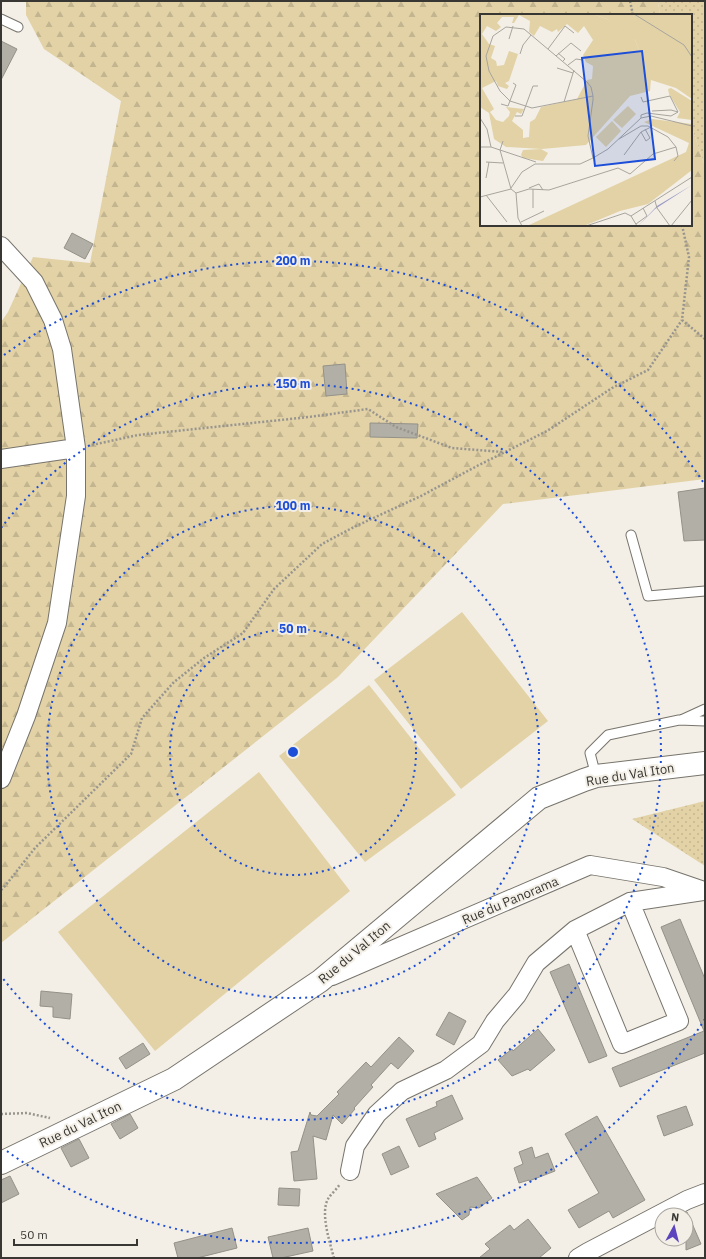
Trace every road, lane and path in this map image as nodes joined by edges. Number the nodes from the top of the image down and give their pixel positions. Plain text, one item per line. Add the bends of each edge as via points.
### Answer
1 (630, 1) edge
2 (632, 14) edge
3 (1, 19) edge
4 (18, 27) dead end
5 (682, 226) edge
6 (1, 246) edge
7 (682, 320) junction
8 (705, 339) edge
9 (76, 448) junction
10 (504, 452) junction
11 (1, 460) edge
12 (631, 535) dead end
13 (705, 591) edge
14 (705, 709) edge
15 (679, 720) junction
16 (705, 721) edge
17 (705, 762) edge
18 (596, 776) junction
19 (1, 779) edge
20 (1, 890) edge
21 (704, 892) edge
22 (630, 902) junction
23 (575, 930) junction
24 (320, 981) junction
25 (1, 1114) edge
26 (70, 1129) junction
27 (1, 1163) edge
28 (350, 1171) joint
29 (705, 1193) edge
30 (334, 1258) edge
31 (578, 1258) edge

1 - 2 path
3 - 4 lane
5 - 7 path via 688,257
6 - 9 street via 34,282 53,320 62,349
7 - 8 path
7 - 10 path via 648,370 612,388 547,431
9 - 10 path via 138,435 368,409 396,428 452,448
9 - 11 street
9 - 19 street via 76,496 57,623 26,716
10 - 20 path via 322,544 274,589 243,633 204,658 174,682 142,718 131,754 35,848
12 - 13 lane via 648,596
14 - 15 lane
15 - 16 lane
15 - 18 lane via 608,735 590,753
17 - 18 street, Rue du Val Iton
18 - 24 street, Rue du Val Iton via 539,798
21 - 22 street
21 - 24 street, Rue du Panorama via 663,877 590,865
22 - 23 street
22 - 23 street via 679,1021 622,1044
23 - 28 street via 536,963 517,995 495,1021 481,1044 446,1070 402,1091 377,1114 355,1146
24 - 26 street, Rue du Val Iton via 174,1078
25 - 26 path via 27,1113 54,1118
26 - 27 street, Rue du Val Iton
28 - 30 path via 328,1200 325,1212
29 - 31 street via 686,1200

